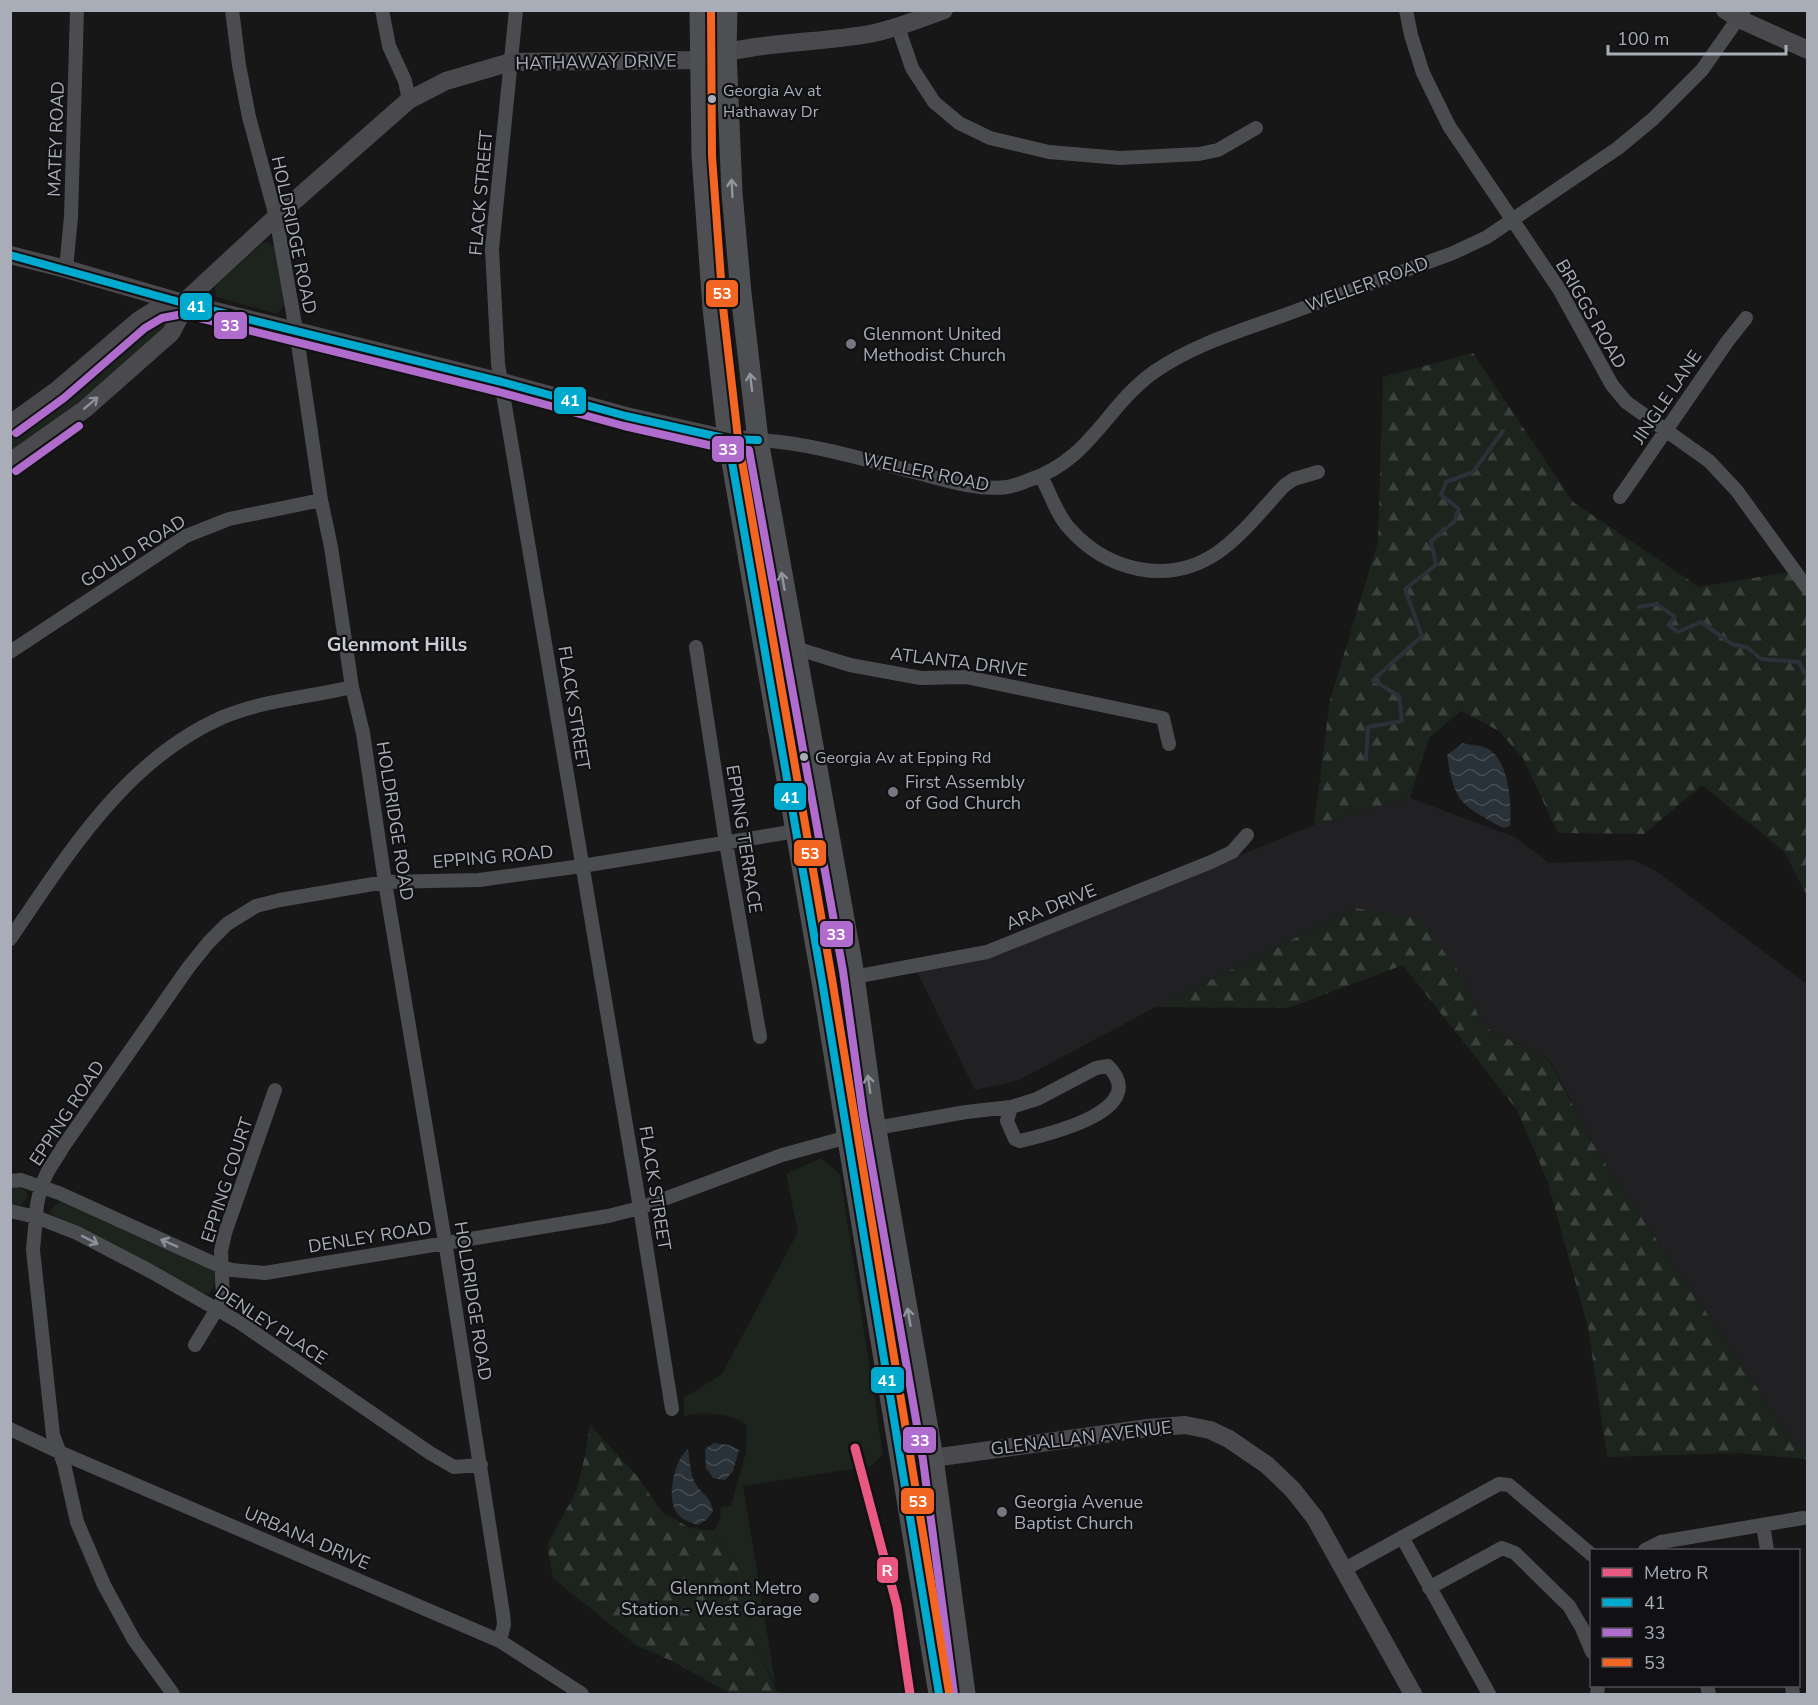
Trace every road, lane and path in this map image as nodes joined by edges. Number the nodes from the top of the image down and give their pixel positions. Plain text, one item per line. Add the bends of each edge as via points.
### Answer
1 (77, 10) edge
2 (232, 10) edge
3 (382, 10) edge
4 (516, 10) edge
5 (700, 10) edge
6 (727, 10) edge
7 (944, 10) edge
8 (1406, 10) edge
9 (1736, 13) edge
10 (898, 27) junction
11 (1808, 50) edge
12 (726, 51) junction
13 (700, 60) junction
14 (511, 62) junction
15 (409, 100) junction
16 (1256, 128) dead end
17 (276, 217) junction
18 (1511, 220) junction
19 (10, 255) edge
20 (66, 269) junction
21 (183, 303) junction
22 (1746, 318) dead end
23 (296, 330) junction
24 (502, 382) junction
25 (10, 424) edge
26 (1665, 432) junction
27 (728, 439) junction
28 (758, 440) junction
29 (10, 462) edge
30 (1318, 472) dead end
31 (1041, 476) junction
32 (1620, 496) dead end
33 (321, 500) junction
34 (1808, 589) edge
35 (696, 647) dead end
36 (795, 648) junction
37 (10, 652) edge
38 (352, 687) junction
39 (1169, 744) dead end
40 (827, 826) junction
41 (796, 831) junction
42 (1247, 835) dead end
43 (726, 843) junction
44 (582, 866) junction
45 (385, 882) junction
46 (10, 939) edge
47 (854, 977) junction
48 (760, 1037) dead end
49 (275, 1090) dead end
50 (1011, 1107) junction
51 (876, 1128) junction
52 (848, 1137) junction
53 (10, 1180) edge
54 (41, 1186) junction
55 (640, 1208) junction
56 (10, 1211) edge
57 (36, 1217) junction
58 (446, 1244) junction
59 (222, 1267) junction
60 (217, 1311) junction
61 (195, 1346) dead end
62 (672, 1409) dead end
63 (10, 1429) edge
64 (59, 1452) junction
65 (933, 1458) junction
66 (481, 1465) junction
67 (901, 1465) junction
68 (1803, 1518) dead end
69 (1762, 1525) junction
70 (1402, 1537) junction
71 (1674, 1545) edge
72 (1648, 1549) edge
73 (1767, 1549) edge
74 (1590, 1553) edge
75 (1343, 1569) junction
76 (1430, 1588) junction
77 (500, 1641) junction
78 (1590, 1648) edge
79 (173, 1695) edge
80 (582, 1695) edge
81 (939, 1695) edge
82 (965, 1695) edge
83 (1413, 1695) edge
84 (1489, 1695) edge

1 - 20 street, MATEY ROAD
2 - 17 street, HOLDRIDGE ROAD via 249,117
3 - 15 street via 389,46
4 - 14 street, FLACK STREET
5 - 13 main road
6 - 12 main road
7 - 10 street, HATHAWAY DRIVE
8 - 18 street, BRIGGS ROAD via 1423,73 1449,126
9 - 11 street
9 - 18 street, WELLER ROAD via 1702,70 1653,119 1618,148
10 - 12 street, HATHAWAY DRIVE
10 - 16 street via 912,68 934,102 959,123 990,138 1048,152 1120,158 1218,150
12 - 13 street, HATHAWAY DRIVE
28 -> 12 main road via 734,211
13 - 14 street, HATHAWAY DRIVE
13 - 27 main road via 710,273
14 - 15 street, HATHAWAY DRIVE via 446,81
14 - 24 street, FLACK STREET via 492,249
15 - 17 street, HATHAWAY DRIVE
17 - 21 street, HATHAWAY DRIVE
17 - 23 street, HOLDRIDGE ROAD
18 - 26 street, BRIGGS ROAD via 1559,289 1612,386
18 - 31 street, WELLER ROAD via 1454,253 1182,355 1153,373 1129,395 1084,447
19 - 20 street, WELLER ROAD
20 - 21 street, WELLER ROAD
21 - 23 street, WELLER ROAD
21 - 25 street, HATHAWAY DRIVE via 158,308 139,320 57,390
29 -> 21 street, HATHAWAY DRIVE via 85,409 171,333
22 - 26 street, JINGLE LANE
23 - 24 street, WELLER ROAD
23 - 33 street, HOLDRIDGE ROAD
24 - 27 street, WELLER ROAD
24 - 44 street, FLACK STREET
26 - 32 street, JINGLE LANE
26 - 34 street, BRIGGS ROAD via 1708,461 1737,491
27 - 28 street, WELLER ROAD
27 - 41 main road
28 - 31 street, WELLER ROAD via 789,441 986,487 1008,487
36 -> 28 main road
30 - 31 street via 1285,485 1216,553 1178,570 1155,571 1126,567 1090,548 1067,527
33 - 37 street, GOULD ROAD via 229,519 186,536
33 - 38 street, HOLDRIDGE ROAD
35 - 43 street, EPPING TERRACE
36 - 39 street, ATLANTA DRIVE via 850,665 921,678 966,677 1163,718
36 - 40 main road
38 - 45 street, HOLDRIDGE ROAD via 363,733
38 - 46 street via 224,717 153,760 103,810
40 - 41 street, EPPING ROAD
40 - 47 main road
41 - 43 street, EPPING ROAD
41 - 52 main road
42 - 47 street, ARA DRIVE via 1232,852 1211,862 987,952
43 - 44 street, EPPING ROAD
43 - 48 street, EPPING TERRACE
44 - 45 street, EPPING ROAD via 478,880
44 - 55 street, FLACK STREET
45 - 54 street, EPPING ROAD via 256,906 227,924 188,968 64,1144
45 - 58 street, HOLDRIDGE ROAD
51 -> 47 main road
49 - 59 street, EPPING COURT via 225,1233
50 - 50 street via 1037,1100 1096,1068 1108,1066 1120,1083 1112,1104 1087,1119 1065,1130 1020,1141 1015,1139 1007,1121
50 - 51 street
65 -> 51 main road
52 - 55 street, DENLEY ROAD via 782,1155
52 - 67 main road
53 - 54 street, DENLEY ROAD
54 - 57 street, EPPING ROAD
59 -> 54 street, DENLEY ROAD
55 - 58 street, DENLEY ROAD
55 - 62 street, FLACK STREET
56 - 57 street
57 -> 60 street, DENLEY PLACE via 150,1270
57 - 64 street, EPPING ROAD via 33,1250 51,1423
58 - 59 street, DENLEY ROAD via 265,1273
58 - 66 street, HOLDRIDGE ROAD
59 - 60 street, EPPING COURT via 223,1299
60 - 61 street, EPPING COURT
60 - 66 street, DENLEY PLACE via 454,1467
63 - 64 street, URBANA DRIVE
64 - 77 street, URBANA DRIVE
64 - 79 street, EPPING ROAD via 77,1522 104,1585 134,1640
65 - 67 street, GLENALLAN AVENUE
65 - 75 street, GLENALLAN AVENUE via 1148,1428 1185,1425 1210,1430 1245,1449 1293,1490 1315,1518
65 - 82 main road
66 - 77 street, HOLDRIDGE ROAD via 503,1614
67 - 81 main road
68 - 69 street
69 - 71 street
69 - 73 street
70 - 74 street via 1499,1484 1509,1485
70 - 75 street
70 - 76 street
71 - 72 street via 1660,1542
75 - 83 street, GLENALLAN AVENUE
76 - 78 street via 1502,1548 1515,1553 1575,1614
76 - 84 street
77 - 80 street, URBANA DRIVE

